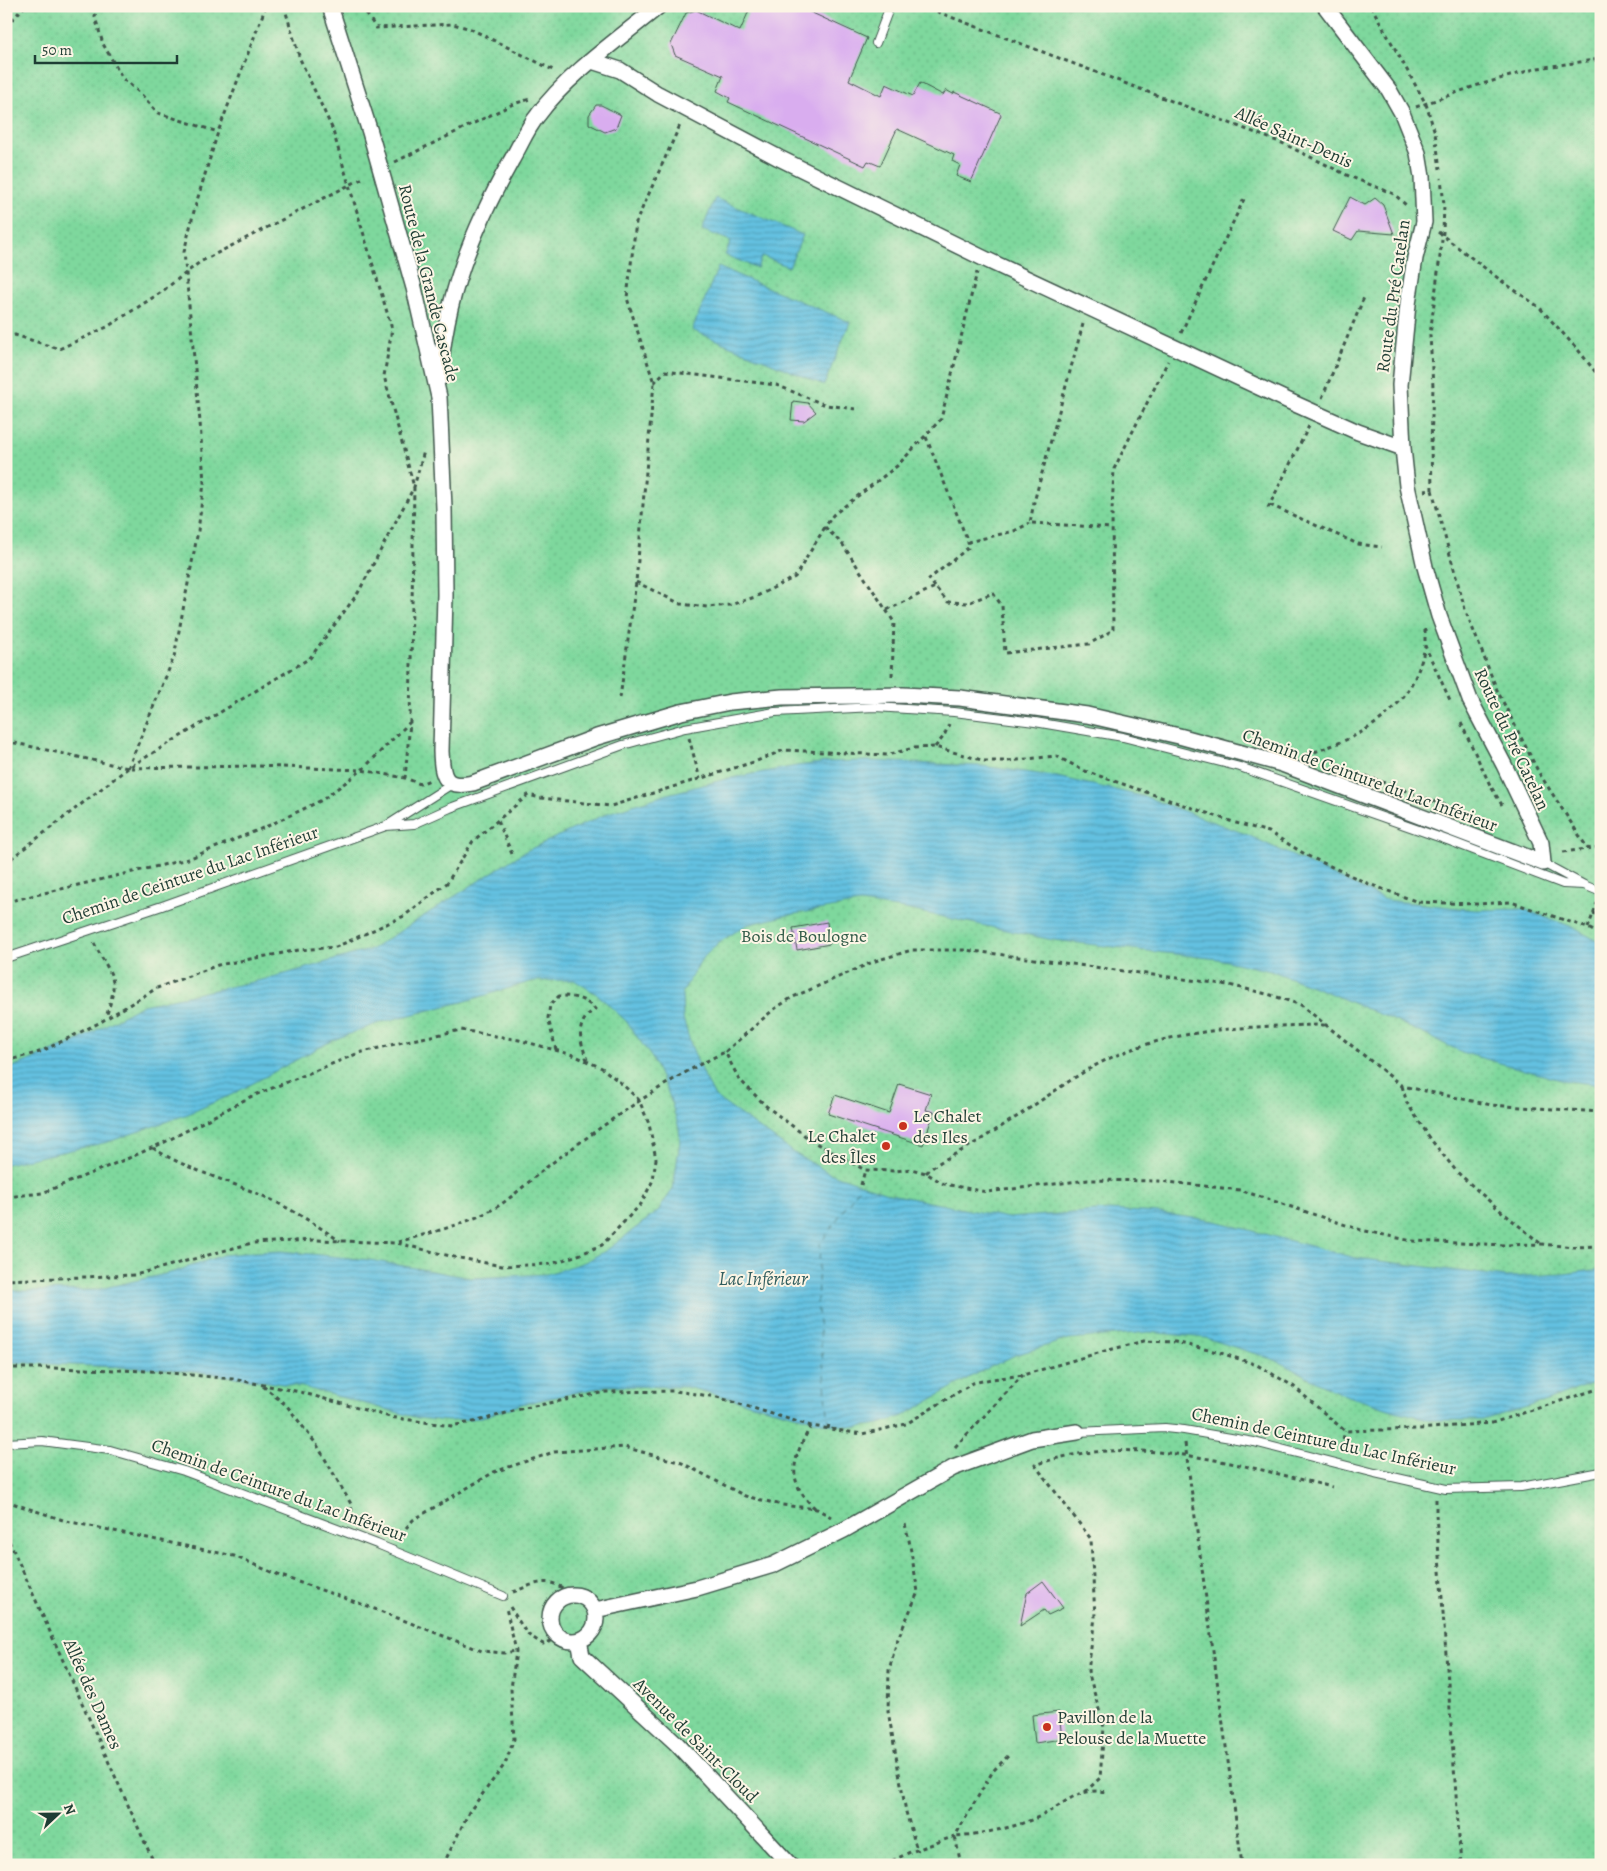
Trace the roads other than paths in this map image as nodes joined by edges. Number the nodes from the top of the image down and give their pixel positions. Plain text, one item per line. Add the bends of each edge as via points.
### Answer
1 (330, 6) edge
2 (659, 6) edge
3 (890, 6) edge
4 (1325, 6) edge
5 (876, 43) dead end
6 (592, 61) junction
7 (439, 397) junction
8 (1403, 448) junction
9 (452, 784) junction
10 (386, 826) junction
11 (1543, 863) junction
12 (1584, 885) junction
13 (1601, 893) edge
14 (6, 958) edge
15 (1077, 1432) joint
16 (6, 1443) edge
17 (1601, 1472) edge
18 (503, 1596) road end
19 (595, 1610) junction
20 (579, 1640) junction
21 (790, 1865) edge

1 - 7 street, Route de la Grande Cascade via 414,288
2 - 6 street
3 - 5 lane
4 - 8 street, Route du Pré Catelan via 1389,90 1418,154 1424,222 1408,304 1400,385
6 - 7 street via 538,115 497,185 469,244 444,328
6 - 8 street via 620,70 779,158 985,259 1358,432
7 - 9 street, Route de la Grande Cascade via 446,595 441,751 444,774
8 - 11 street, Route du Pré Catelan via 1407,486 1424,567 1439,616 1470,700 1541,843
9 - 10 lane, Chemin de Ceinture du Lac Inférieur
9 - 11 street, Chemin de Ceinture du Lac Inférieur via 473,783 616,731 680,712 730,702 782,697 903,695 960,698 1087,715 1282,764
10 - 12 lane, Chemin de Ceinture du Lac Inférieur via 414,824 624,745 685,728 775,712 875,708 954,712 1123,737 1240,767 1563,884
10 - 14 lane, Chemin de Ceinture du Lac Inférieur
11 - 12 lane, Chemin de Ceinture du Lac Inférieur
12 - 13 lane, Chemin de Ceinture du Lac Inférieur
15 - 17 lane, Chemin de Ceinture du Lac Inférieur via 1184,1430 1254,1442 1446,1489 1521,1487
15 - 19 street, Chemin de Ceinture du Lac Inférieur via 1032,1438 953,1468 844,1530 774,1565 697,1588
16 - 18 lane, Chemin de Ceinture du Lac Inférieur via 42,1441 110,1450 184,1471
19 - 20 street via 594,1627
19 - 20 street via 584,1597 570,1594 552,1606 549,1617 553,1630 560,1638
20 - 21 street, Avenue de Saint-Cloud via 582,1656 676,1743

